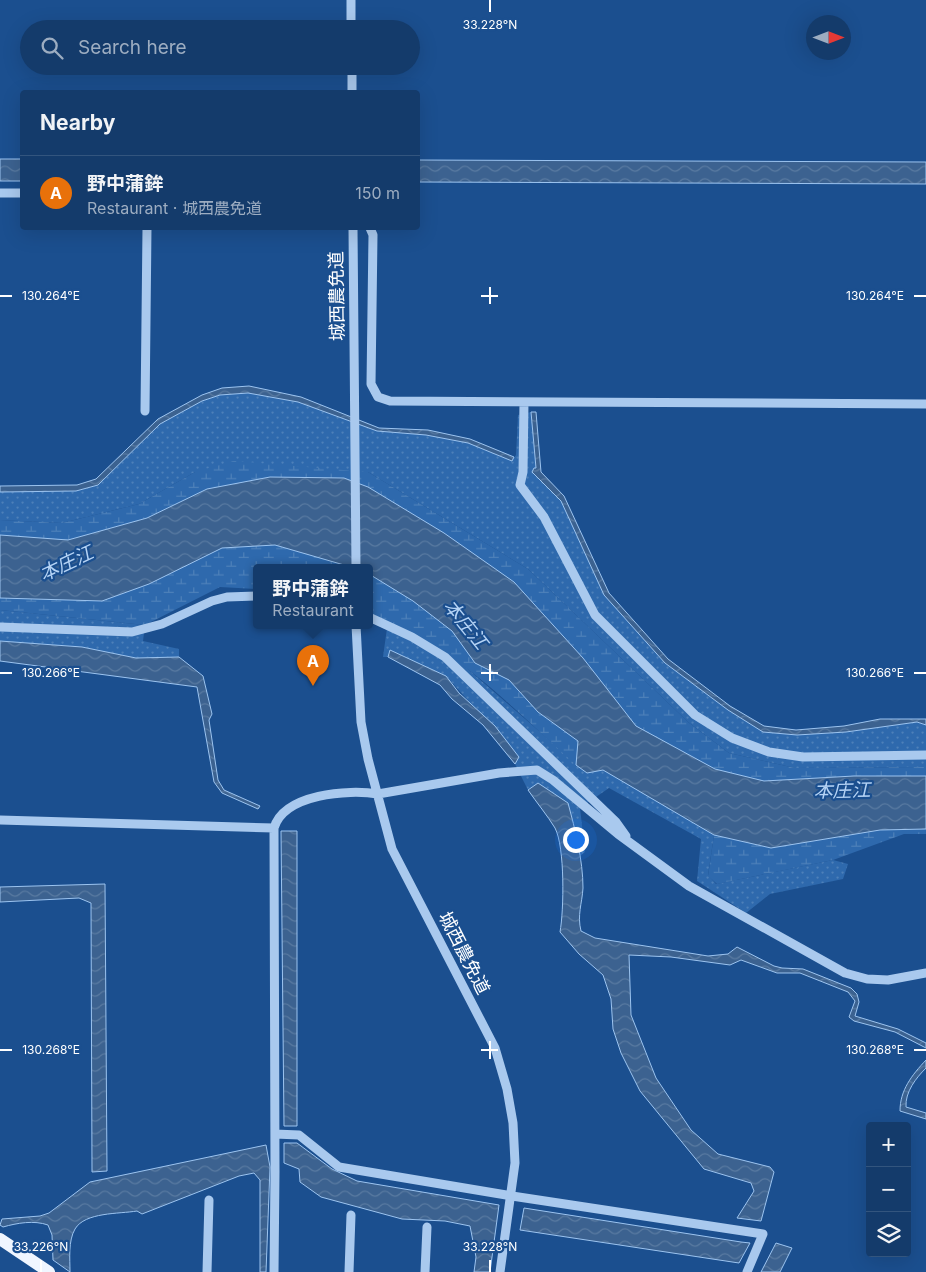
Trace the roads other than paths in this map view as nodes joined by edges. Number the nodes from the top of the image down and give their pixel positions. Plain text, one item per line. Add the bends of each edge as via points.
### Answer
1 (351, 0) edge
2 (351, 20) edge
3 (352, 75) edge
4 (352, 90) edge
5 (0, 193) edge
6 (20, 193) edge
7 (147, 230) edge
8 (353, 230) edge
9 (371, 230) edge
10 (524, 402) junction
11 (926, 404) edge
12 (145, 411) dead end
13 (356, 564) edge
14 (253, 596) edge
15 (373, 619) edge
16 (0, 627) edge
17 (356, 629) edge
18 (926, 755) edge
19 (378, 794) junction
20 (0, 820) edge
21 (274, 828) junction
22 (629, 840) junction
23 (926, 973) edge
24 (275, 1134) junction
25 (512, 1196) junction
26 (209, 1200) dead end
27 (351, 1215) dead end
28 (427, 1227) dead end
29 (0, 1239) edge
30 (49, 1272) edge
31 (207, 1272) edge
32 (274, 1272) edge
33 (348, 1272) edge
34 (425, 1272) edge
35 (500, 1272) edge
36 (747, 1272) edge

1 - 2 street
3 - 4 street
5 - 6 street
7 - 12 street
8 - 13 street, 城西農免道
9 - 10 street via 372,384 378,397 390,401
10 - 11 street
10 - 18 street via 520,484 544,517 595,615 695,715 732,738 769,752 803,757
14 - 16 street via 212,601 162,624 132,632
15 - 22 street via 445,657 616,822
17 - 19 street, 城西農免道 via 361,722
19 - 21 street via 364,792 302,799 277,818
19 - 22 street via 499,773 537,770
19 - 25 street, 城西農免道 via 392,849 495,1048 508,1089 514,1123
20 - 21 street
21 - 24 street
22 - 23 street via 689,886 845,973 867,980
24 - 25 street via 299,1135 339,1168
24 - 32 street
25 - 35 street, 城西農免道
25 - 36 street via 763,1234
26 - 31 street
27 - 33 street
28 - 34 street
29 - 30 main road

